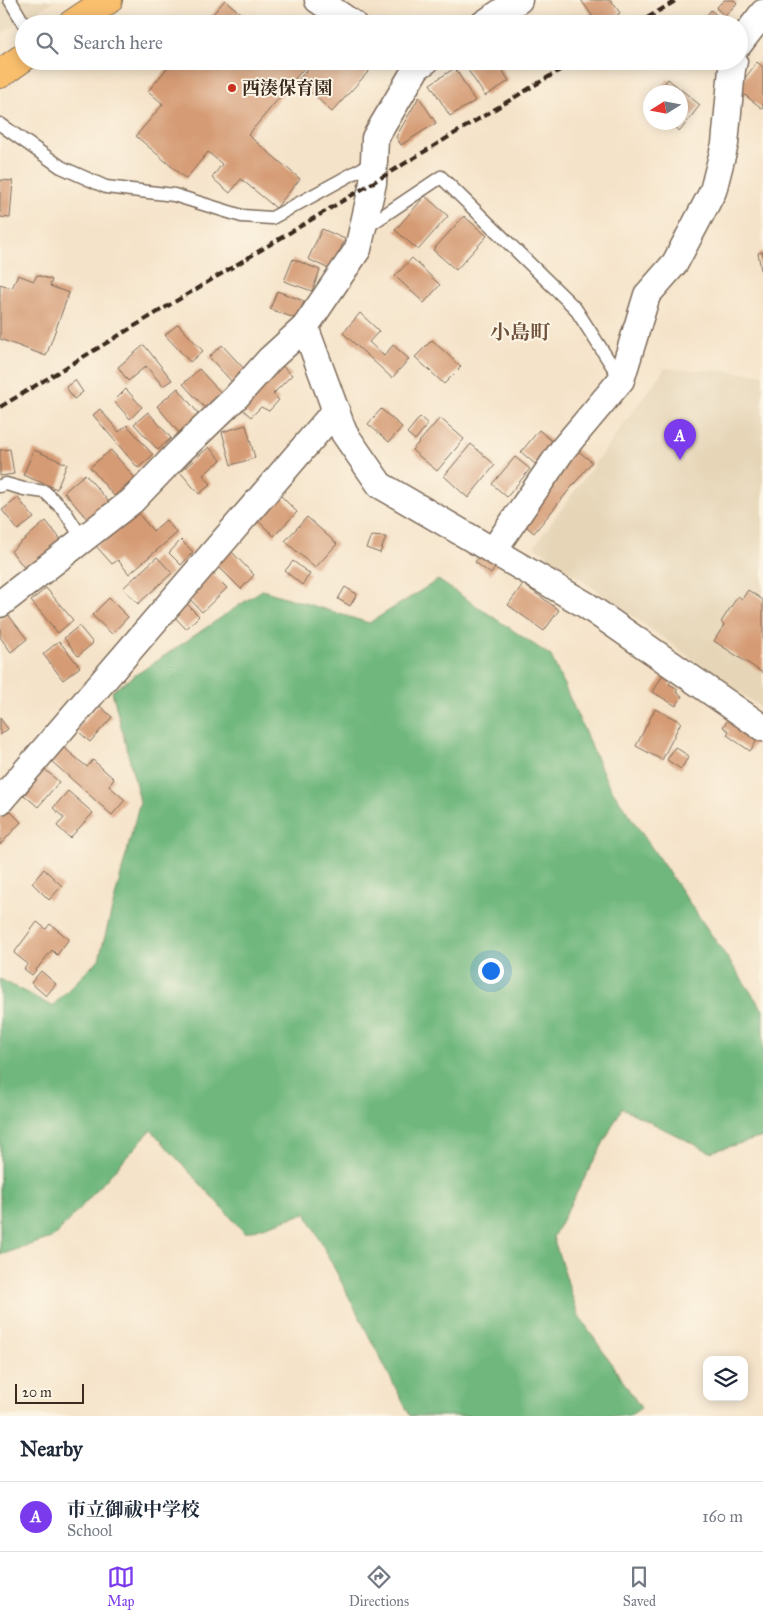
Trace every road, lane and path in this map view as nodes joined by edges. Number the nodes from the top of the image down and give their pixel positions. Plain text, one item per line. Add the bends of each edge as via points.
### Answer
1 (10, 0) edge
2 (108, 0) edge
3 (318, 0) edge
4 (519, 0) edge
5 (763, 13) edge
6 (19, 15) edge
7 (86, 15) edge
8 (340, 15) edge
9 (496, 15) edge
10 (748, 32) edge
11 (15, 63) edge
12 (413, 70) edge
13 (732, 70) edge
14 (0, 74) edge
15 (0, 124) edge
16 (374, 162) junction
17 (363, 229) junction
18 (305, 326) junction
19 (621, 380) junction
20 (336, 410) junction
21 (0, 486) edge
22 (83, 540) junction
23 (493, 551) junction
24 (0, 604) edge
25 (763, 728) edge
26 (0, 801) edge

1 - 6 lane
2 - 7 main road
3 - 8 street
4 - 9 street
5 - 10 street
11 - 14 main road
12 - 16 street via 375,138
13 - 19 street via 725,144 713,191 675,263 647,295
15 - 16 lane via 61,167 106,187 174,195 242,216 272,218
16 - 17 street
17 - 18 street via 358,249
17 - 19 lane via 441,177 575,308
18 - 20 street
18 - 22 street via 132,501
19 - 23 street via 562,449
20 - 23 street via 344,433 380,485
20 - 26 street
21 - 22 lane via 6,484 45,492 64,510
22 - 24 street
23 - 25 street via 586,604

